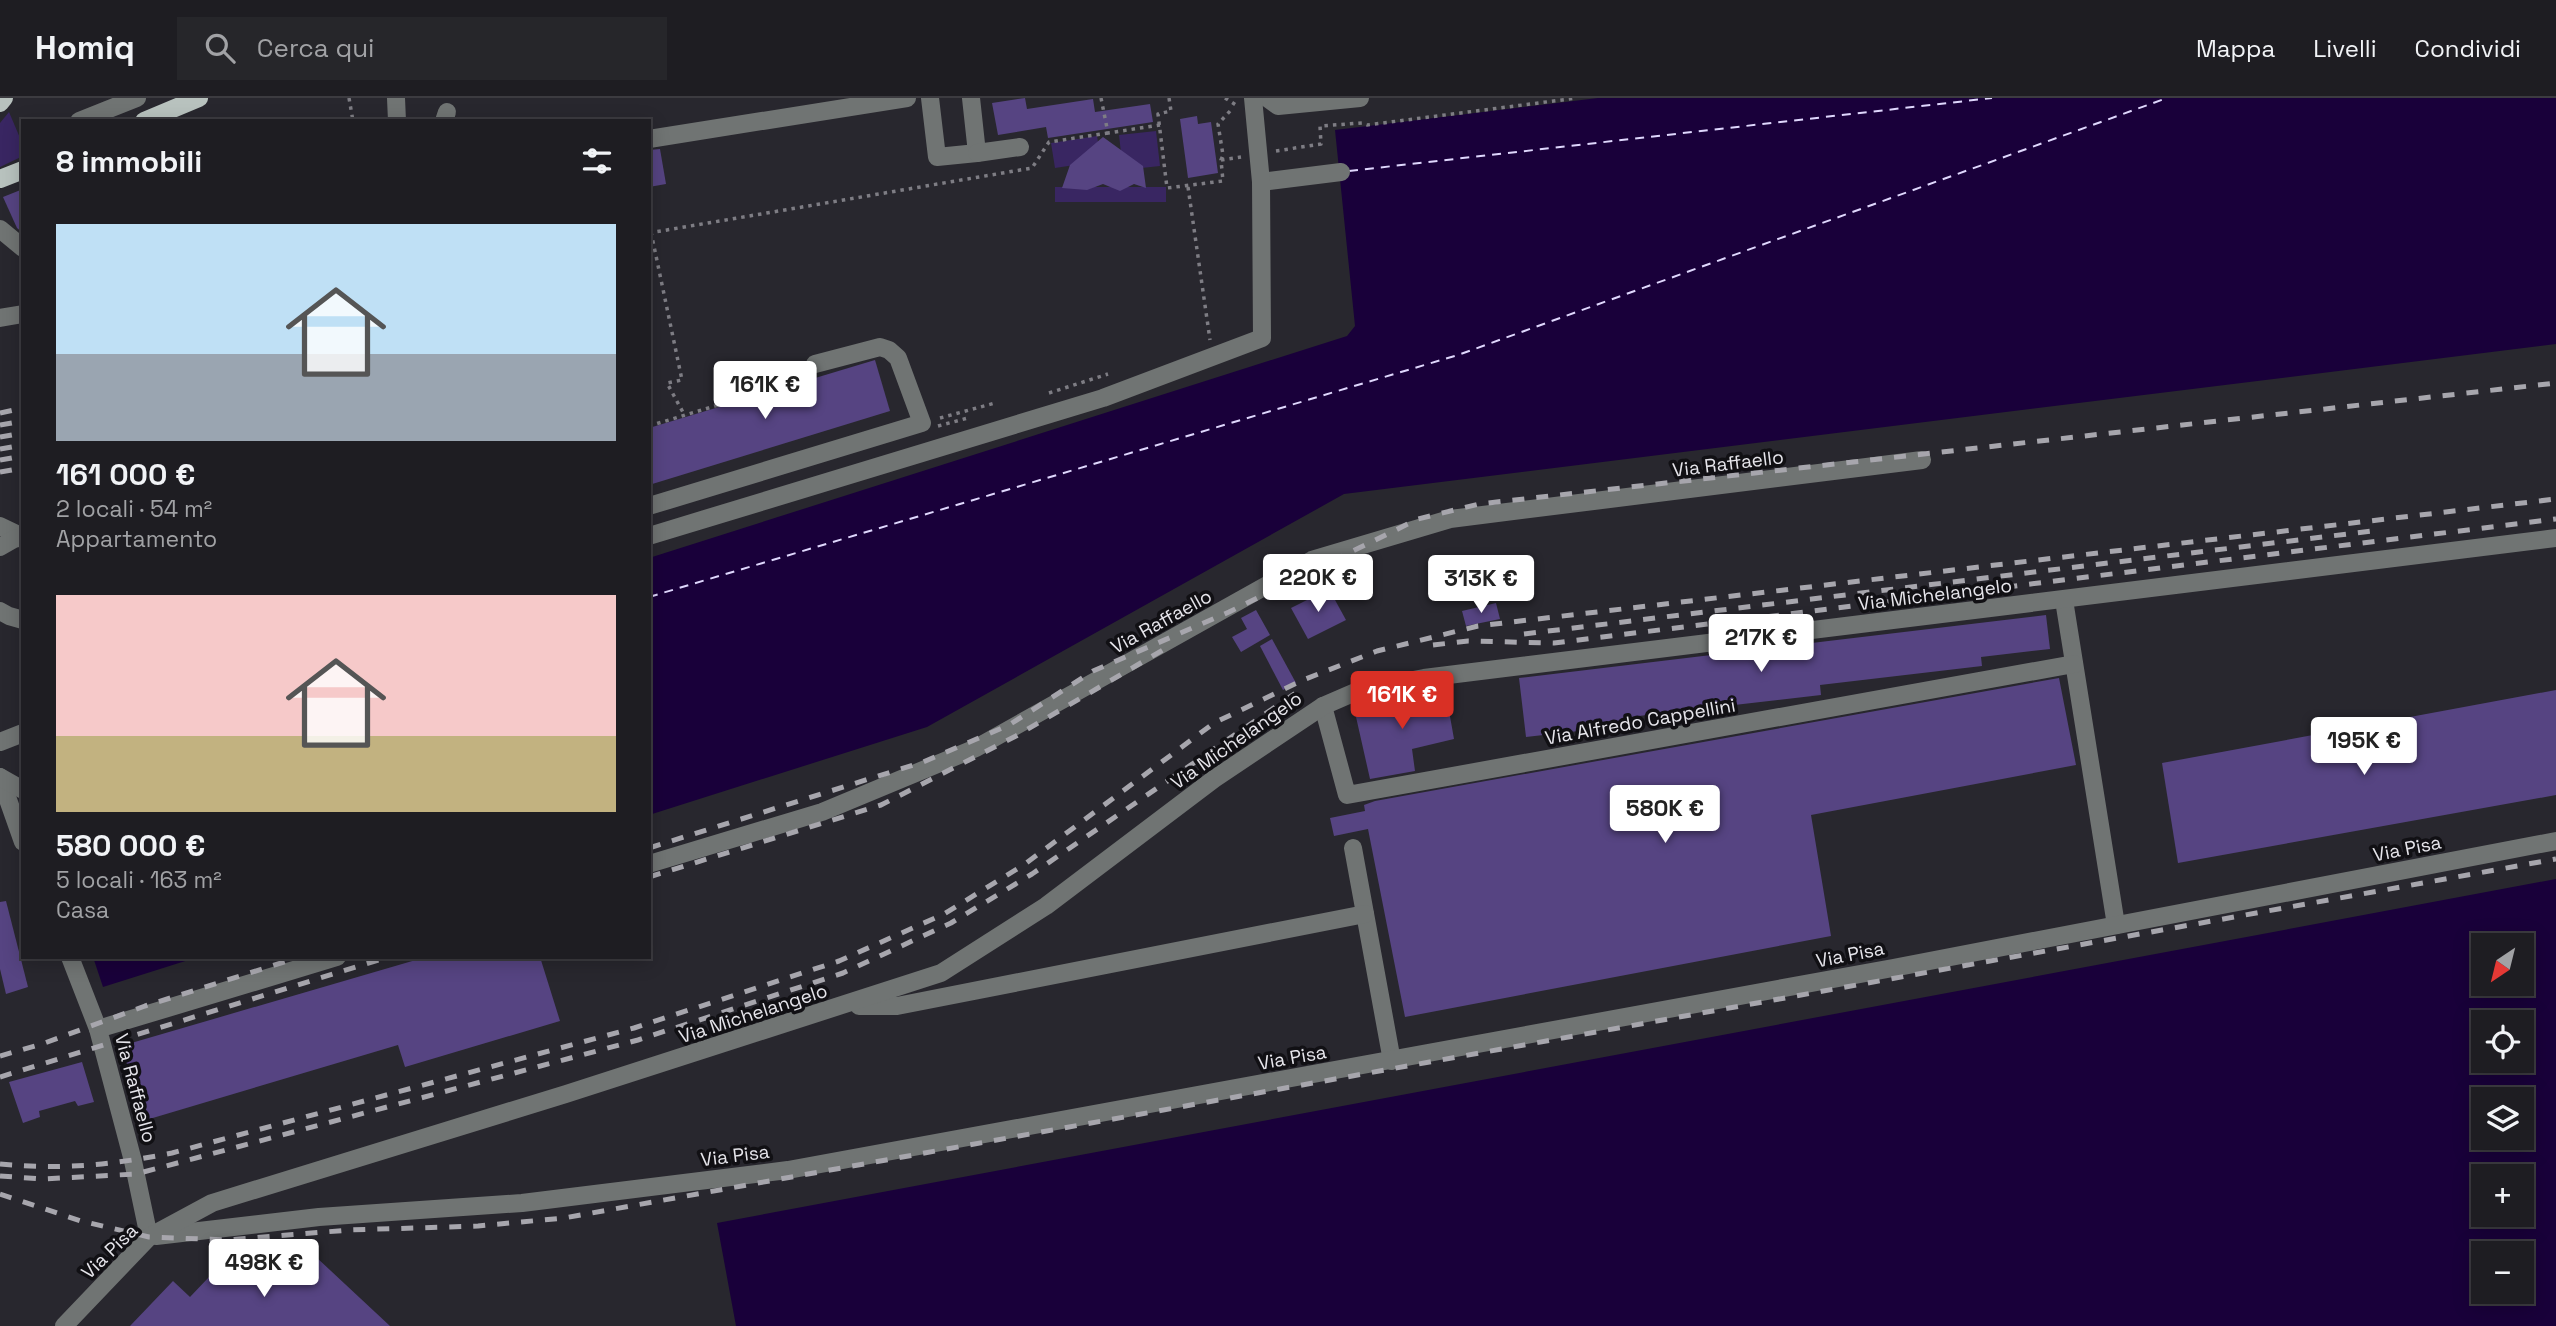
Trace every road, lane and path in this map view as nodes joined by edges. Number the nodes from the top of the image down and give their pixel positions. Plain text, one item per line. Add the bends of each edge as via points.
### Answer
1 (4, 98) edge
2 (137, 98) edge
3 (349, 98) edge
4 (396, 98) edge
5 (907, 98) edge
6 (930, 98) edge
7 (971, 98) edge
8 (1101, 98) edge
9 (1170, 98) edge
10 (1225, 98) edge
11 (1352, 98) edge
12 (1360, 98) edge
13 (1577, 98) edge
14 (195, 99) edge
15 (1247, 102) edge
16 (0, 103) edge
17 (84, 119) edge
18 (149, 119) edge
19 (353, 119) edge
20 (397, 119) edge
21 (1160, 125) junction
22 (1108, 133) junction
23 (651, 139) edge
24 (1020, 147) dead end
25 (977, 153) junction
26 (1258, 154) junction
27 (1221, 160) junction
28 (21, 171) edge
29 (1340, 172) dead end
30 (0, 180) edge
31 (1261, 182) junction
32 (1188, 187) junction
33 (0, 229) edge
34 (651, 233) edge
35 (651, 238) edge
36 (21, 246) edge
37 (21, 314) edge
38 (0, 318) edge
39 (1211, 342) dead end
40 (816, 364) joint
41 (1109, 374) dead end
42 (1045, 395) dead end
43 (685, 416) junction
44 (970, 417) dead end
45 (651, 425) edge
46 (930, 428) dead end
47 (1922, 460) dead end
48 (651, 505) edge
49 (0, 526) edge
50 (651, 535) edge
51 (21, 536) edge
52 (21, 537) edge
53 (2556, 538) edge
54 (0, 547) edge
55 (2064, 600) junction
56 (0, 611) edge
57 (21, 619) edge
58 (2074, 664) junction
59 (1323, 705) junction
60 (21, 734) edge
61 (0, 742) edge
62 (21, 789) edge
63 (21, 836) edge
64 (2556, 841) edge
65 (1353, 848) dead end
66 (651, 863) edge
67 (1365, 914) junction
68 (2116, 925) junction
69 (71, 959) edge
70 (330, 959) edge
71 (845, 1005) junction
72 (99, 1029) junction
73 (1392, 1060) junction
74 (149, 1237) junction
75 (64, 1326) edge

1 - 16 main road
2 - 17 lane
3 - 19 path
4 - 20 lane
5 - 23 lane
6 - 25 lane via 937,157
7 - 25 lane
8 - 22 path
9 - 21 path via 1171,111 1158,114
10 - 15 path
11 - 12 lane
11 - 15 lane via 1278,106
13 - 26 path via 1367,125 1320,126 1321,144
14 - 18 main road
15 - 26 lane
15 - 27 path via 1218,124
21 - 22 path
21 - 32 path via 1167,188
22 - 34 path via 1049,142 1032,168
24 - 25 lane
26 - 27 path
26 - 31 lane
27 - 32 path via 1223,181
28 - 30 main road
29 - 31 lane
31 - 50 lane via 1262,338 1103,398
32 - 39 path
33 - 36 lane
35 - 43 path via 682,380 667,383
37 - 38 lane
40 - 43 path via 819,374
40 - 48 lane via 880,347 889,350 898,358 922,423
41 - 42 path
43 - 45 path
44 - 46 path
47 - 66 lane, Via Raffaello via 1450,519 1312,561 976,748 822,812
49 - 51 lane
52 - 54 lane
53 - 55 lane, Via Michelangelo
55 - 58 lane
55 - 59 lane, Via Michelangelo via 1393,682
56 - 57 lane
58 - 59 lane, Via Alfredo Cappellini via 1347,795
58 - 68 lane
59 - 71 lane, Via Michelangelo via 1214,779 1046,906 941,973
60 - 61 lane
62 - 63 lane via 0,777
64 - 68 lane, Via Pisa
65 - 67 lane
67 - 71 lane via 897,1006
67 - 73 lane
68 - 73 lane, Via Pisa
69 - 72 lane
70 - 72 lane, Via Raffaello
71 - 74 lane, Via Michelangelo via 212,1203
72 - 74 lane, Via Raffaello
73 - 74 lane, Via Pisa via 788,1170 522,1203 319,1217
74 - 75 lane, Via Pisa

